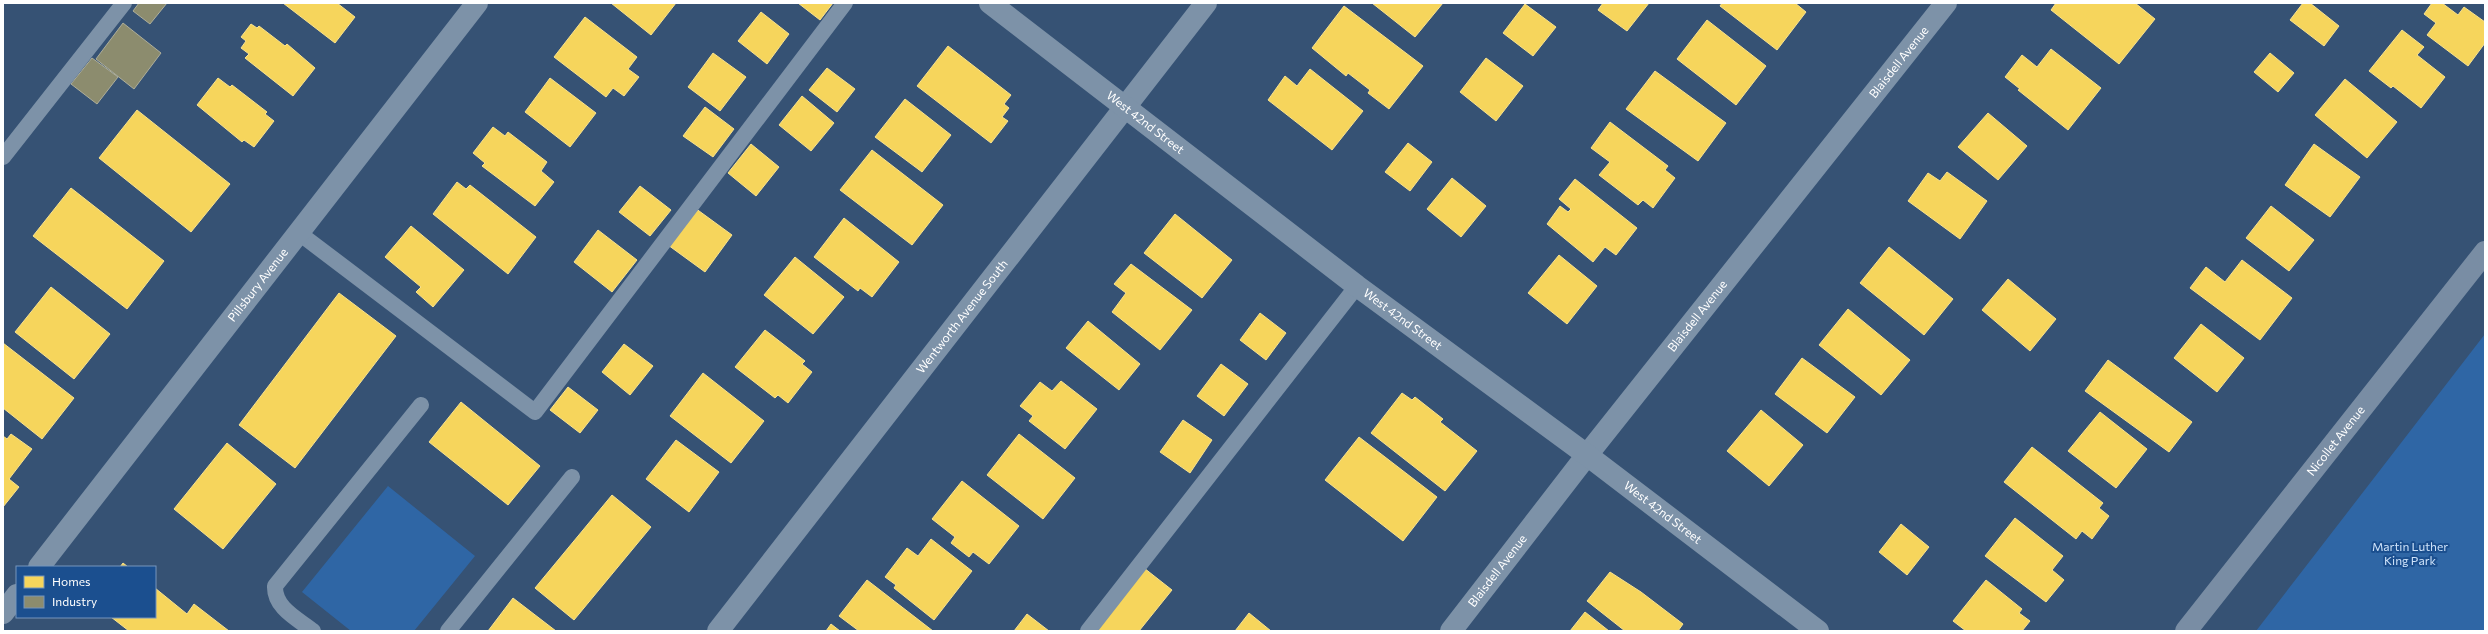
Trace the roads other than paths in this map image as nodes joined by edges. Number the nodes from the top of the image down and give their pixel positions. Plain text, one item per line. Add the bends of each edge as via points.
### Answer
1 (124, 3) edge
2 (477, 3) edge
3 (845, 3) edge
4 (990, 3) edge
5 (1206, 3) edge
6 (1946, 3) edge
7 (1124, 106) junction
8 (3, 158) edge
9 (299, 233) junction
10 (2485, 252) edge
11 (1357, 286) junction
12 (421, 405) dead end
13 (1587, 455) junction
14 (572, 477) dead end
15 (40, 566) edge
16 (16, 596) edge
17 (3, 613) edge
18 (313, 631) edge
19 (448, 631) edge
20 (718, 631) edge
21 (1088, 631) edge
22 (1450, 631) edge
23 (1818, 631) edge
24 (2186, 631) edge

1 - 8 lane
2 - 9 street, Pillsbury Avenue
3 - 9 lane via 535,412
4 - 7 street, West 42nd Street
5 - 7 street, Wentworth Avenue South
6 - 13 street, Blaisdell Avenue
7 - 11 street, West 42nd Street
7 - 20 street, Wentworth Avenue South
9 - 15 street, Pillsbury Avenue
10 - 24 main road, Nicollet Avenue
11 - 13 street, West 42nd Street
11 - 21 lane
12 - 18 lane via 275,586 275,595 281,605
13 - 22 street, Blaisdell Avenue
13 - 23 street, West 42nd Street
14 - 19 lane
16 - 17 street

